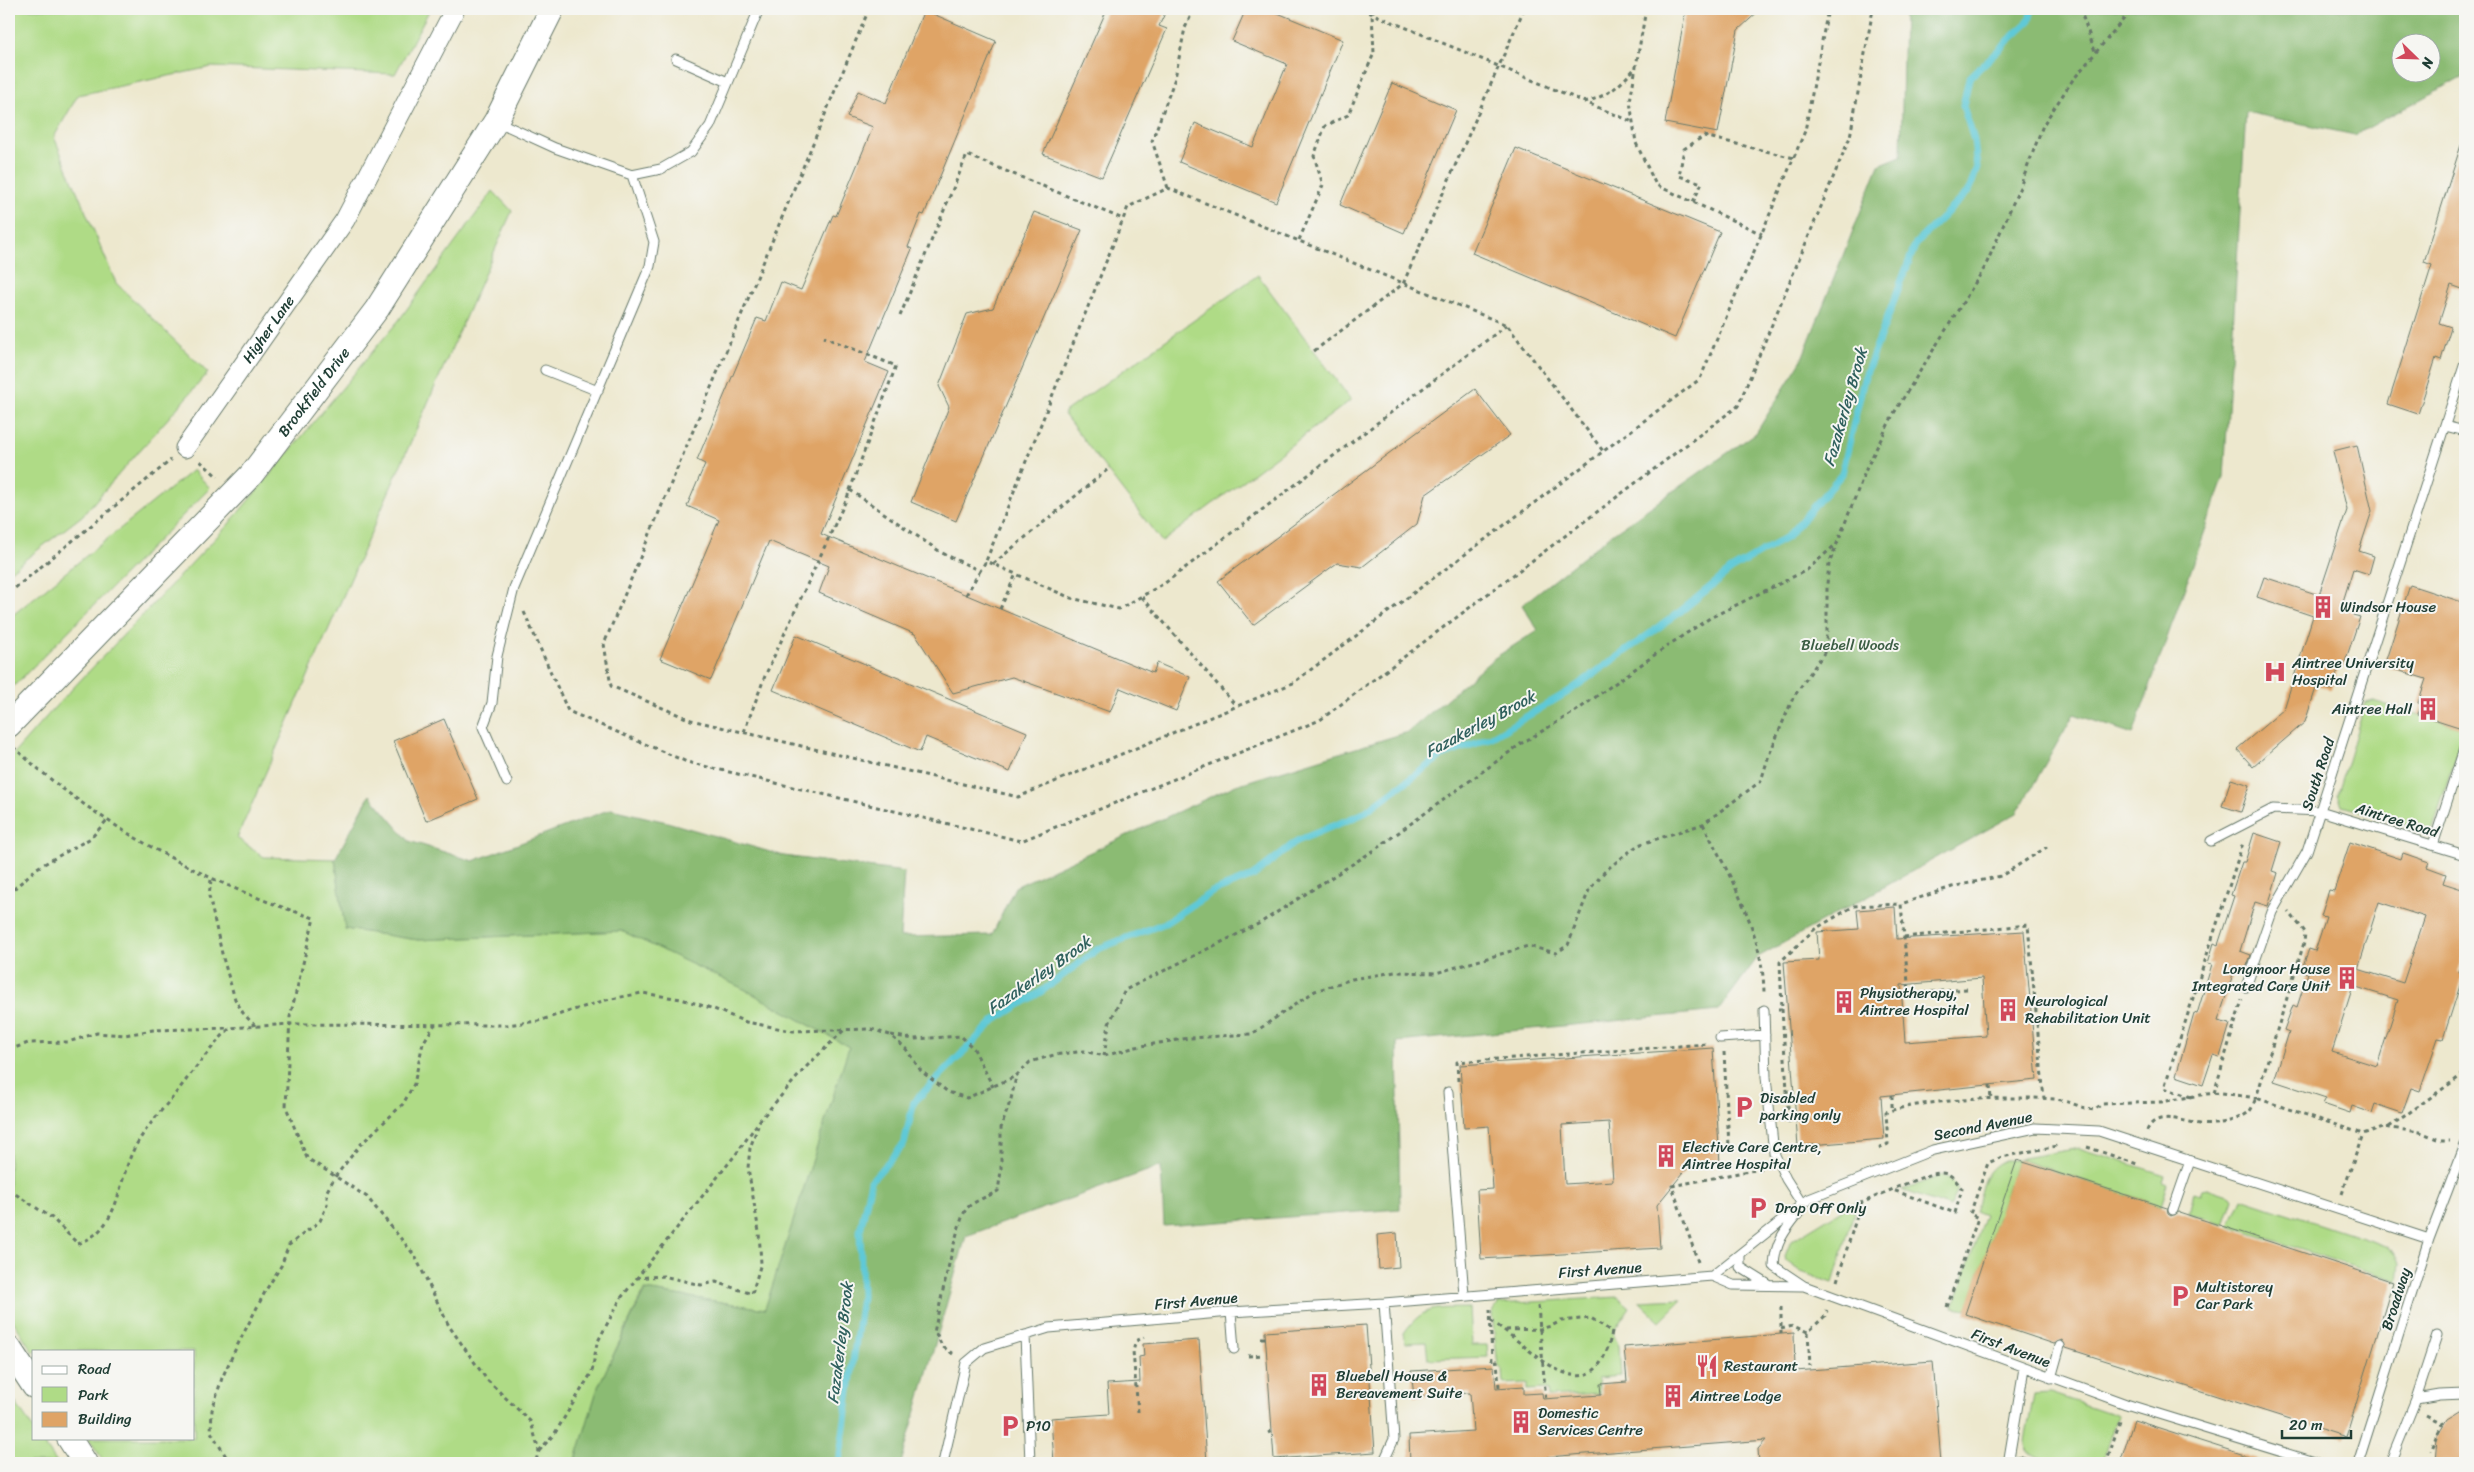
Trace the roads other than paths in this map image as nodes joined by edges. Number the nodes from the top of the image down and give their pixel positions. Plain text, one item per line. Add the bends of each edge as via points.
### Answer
1 (456, 9) edge
2 (552, 9) edge
3 (752, 9) edge
4 (759, 9) edge
5 (752, 24) junction
6 (676, 59) dead end
7 (728, 82) junction
8 (496, 120) junction
9 (632, 175) junction
10 (2465, 363) edge
11 (545, 370) dead end
12 (598, 391) junction
13 (2445, 426) junction
14 (2465, 431) edge
15 (185, 448) road end
16 (9, 724) edge
17 (2465, 746) edge
18 (507, 782) dead end
19 (2320, 811) junction
20 (2212, 842) dead end
21 (2433, 845) junction
22 (2465, 855) edge
23 (2246, 987) road end
24 (1764, 1010) road end
25 (1765, 1035) junction
26 (1719, 1042) road end
27 (1448, 1092) dead end
28 (2465, 1145) edge
29 (2190, 1161) junction
30 (1806, 1202) junction
31 (2173, 1210) dead end
32 (2429, 1239) junction
33 (1740, 1254) junction
34 (1712, 1276) junction
35 (1769, 1285) junction
36 (1804, 1286) junction
37 (1464, 1295) junction
38 (1384, 1303) junction
39 (1231, 1312) junction
40 (1025, 1335) junction
41 (2437, 1335) dead end
42 (2060, 1346) dead end
43 (9, 1348) edge
44 (1234, 1349) dead end
45 (2024, 1368) junction
46 (2051, 1378) junction
47 (32, 1383) edge
48 (2465, 1394) edge
49 (2416, 1399) junction
50 (70, 1440) edge
51 (85, 1463) edge
52 (943, 1463) edge
53 (1030, 1463) edge
54 (1383, 1463) edge
55 (2028, 1463) edge
56 (2318, 1463) edge
57 (2358, 1463) edge
58 (2390, 1463) edge

1 - 15 street, Higher Lane via 345,220
2 - 8 street, Brookfield Drive
3 - 5 lane
4 - 5 lane
5 - 7 lane
6 - 7 lane
7 - 9 lane via 710,126 691,152 661,169
8 - 9 lane via 555,148
8 - 16 street, Brookfield Drive via 377,309 251,475
9 - 12 lane via 654,242 650,266
10 - 13 lane, South Road
11 - 12 lane
12 - 18 lane via 514,588 497,656 492,703 483,727
13 - 14 lane
13 - 19 lane, South Road
17 - 21 lane
19 - 20 lane, Aintree Road via 2273,809
19 - 21 lane, Aintree Road
19 - 23 lane, South Road via 2307,851 2262,936
21 - 22 lane, Aintree Road
24 - 25 lane
25 - 26 lane
25 - 30 lane via 1774,1152 1786,1179
27 - 37 lane
28 - 32 lane, Broadway
29 - 30 lane, Second Avenue via 2099,1131 2035,1128 1933,1150
29 - 31 lane
29 - 32 lane, Second Avenue
30 - 33 lane, Second Avenue
30 - 36 lane via 1775,1250 1774,1266
32 - 57 lane, Broadway
33 - 34 lane, Second Avenue
33 - 35 lane via 1740,1267
34 - 35 lane, First Avenue via 1733,1285
34 - 37 lane, First Avenue
35 - 36 lane, First Avenue
36 - 45 lane, First Avenue
37 - 38 lane, First Avenue
38 - 39 lane, First Avenue
38 - 54 lane via 1394,1439
39 - 40 lane, First Avenue via 1050,1328
39 - 44 lane
40 - 52 lane, First Avenue via 984,1348 966,1363
40 - 53 lane
41 - 49 lane
42 - 46 lane
43 - 47 street
45 - 46 lane, First Avenue
45 - 55 lane via 2009,1458
46 - 56 lane, First Avenue
48 - 49 lane
49 - 58 lane
50 - 51 street

